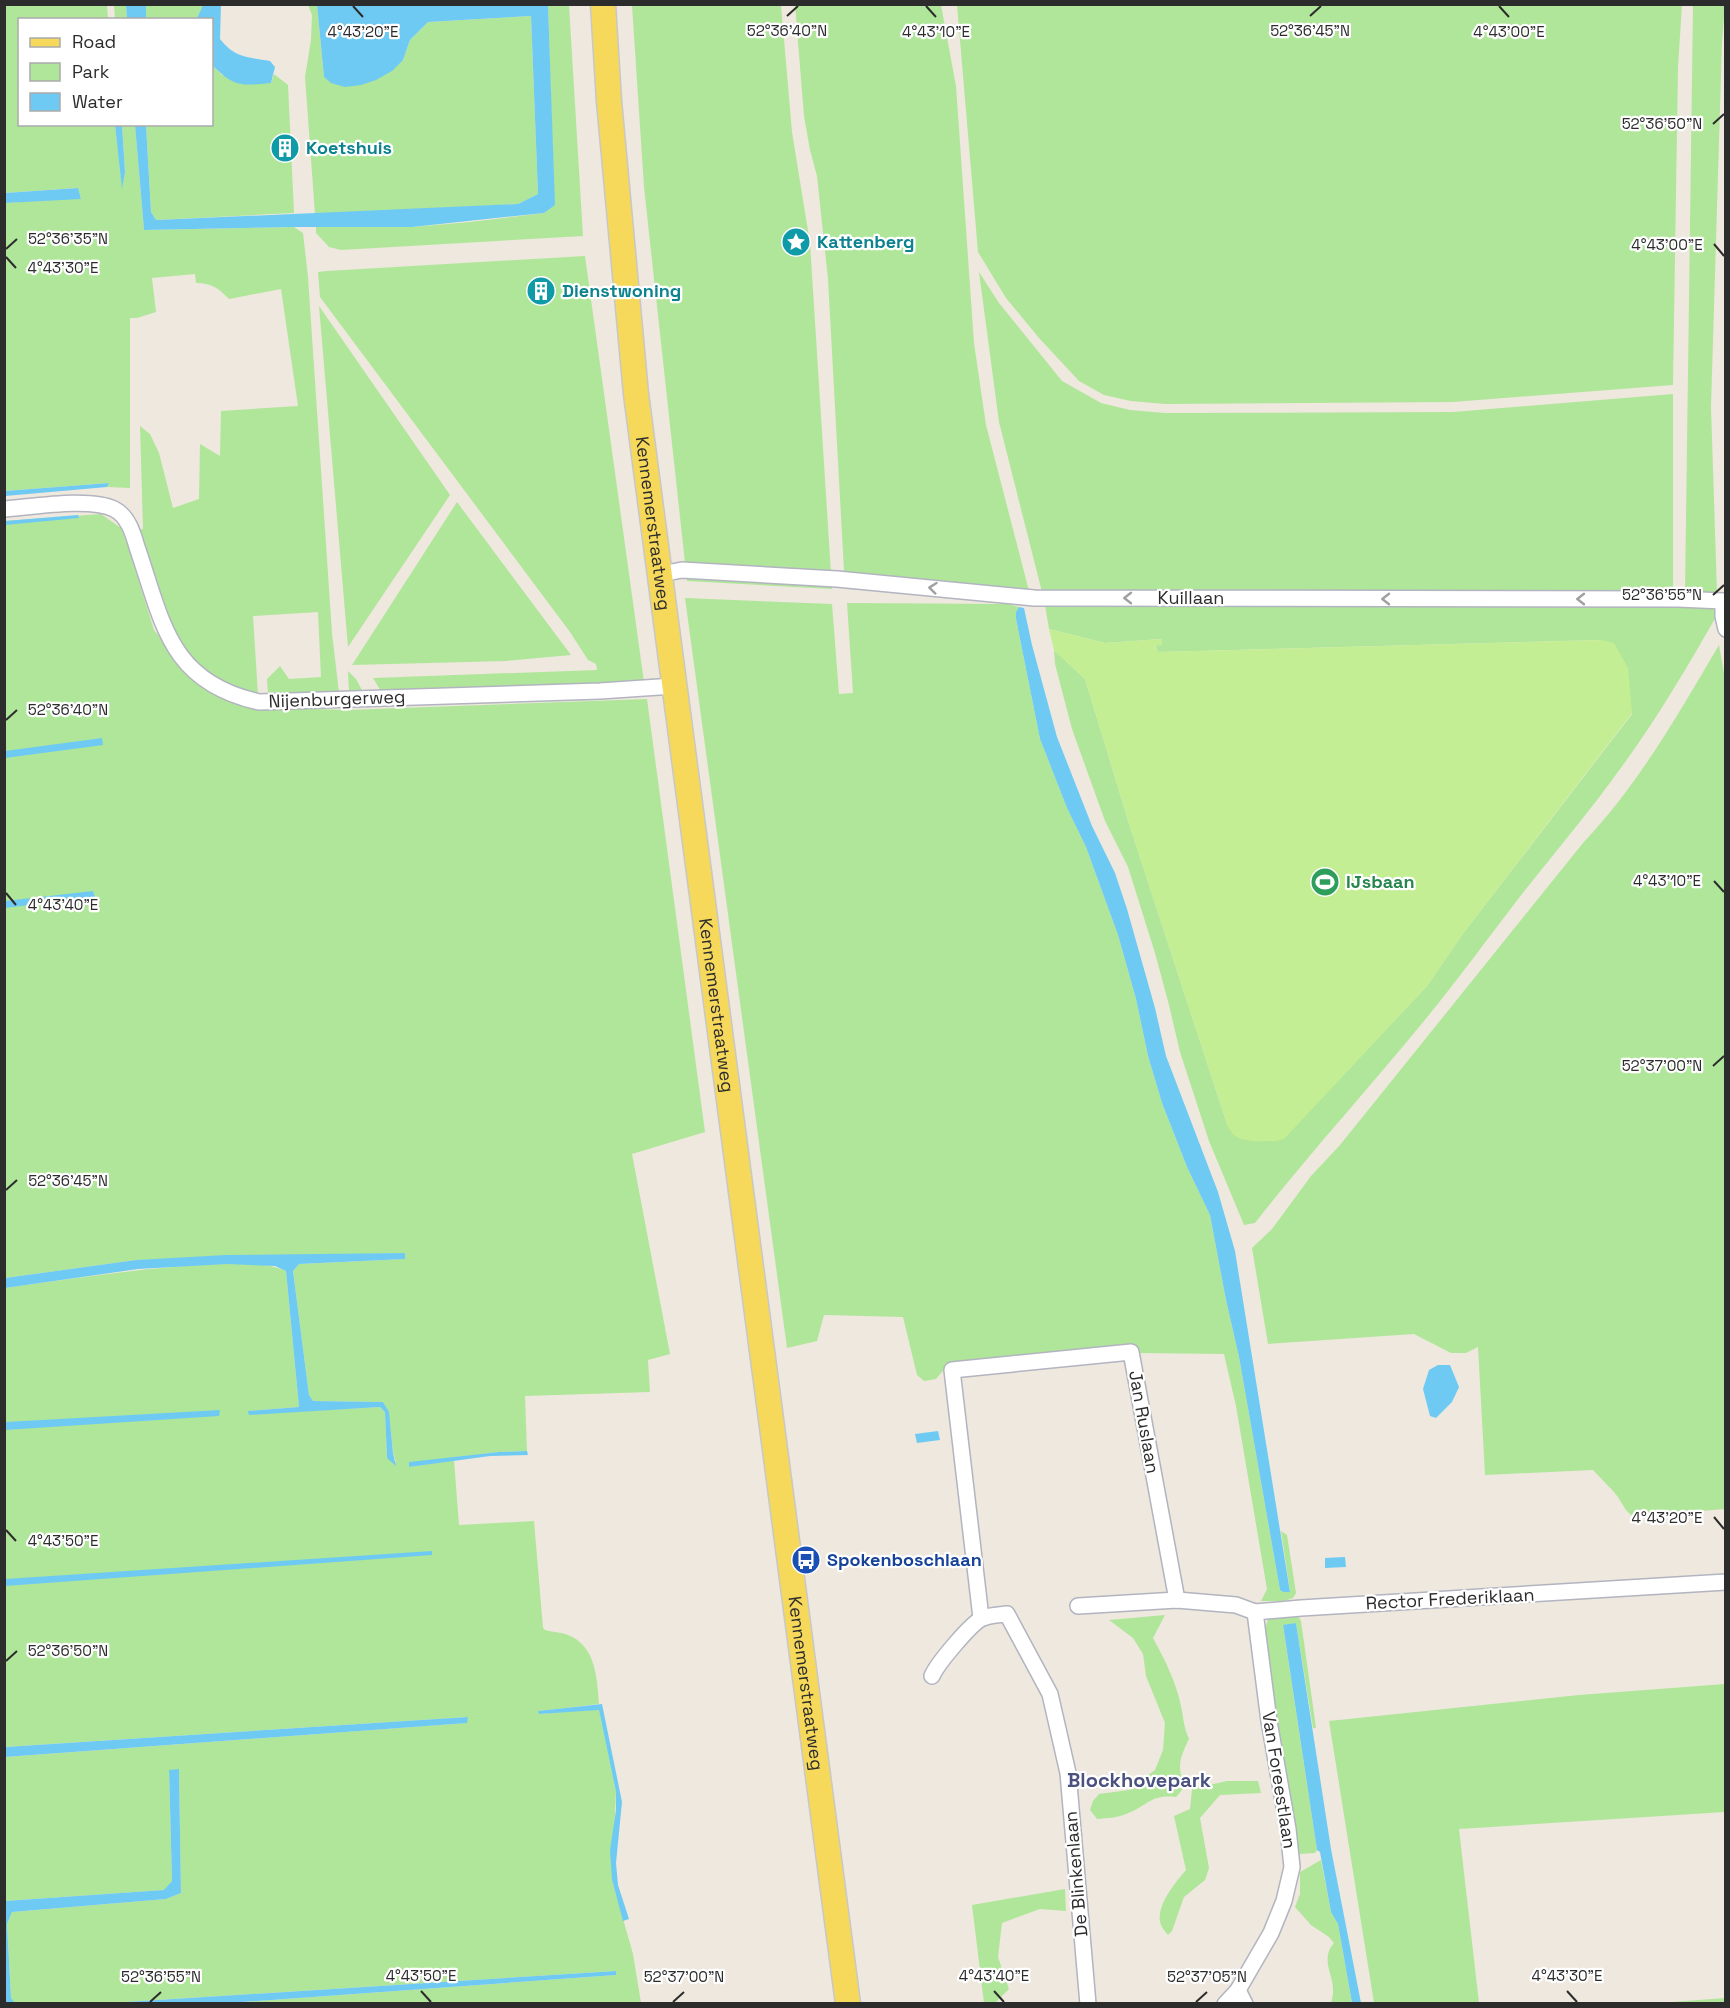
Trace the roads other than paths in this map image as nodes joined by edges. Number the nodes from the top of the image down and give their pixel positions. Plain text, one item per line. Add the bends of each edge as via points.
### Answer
1 (603, 4) edge
2 (4, 509) edge
3 (671, 572) junction
4 (1725, 629) edge
5 (674, 686) junction
6 (1725, 1582) edge
7 (1177, 1600) junction
8 (1078, 1606) dead end
9 (1255, 1612) junction
10 (981, 1618) junction
11 (932, 1676) dead end
12 (1241, 1997) edge
13 (848, 2004) edge
14 (1088, 2004) edge
15 (1225, 2004) edge

1 - 3 main road, Kennemerstraatweg via 636,394
2 - 5 street, Nijenburgerweg via 87,503 121,514 133,534 177,653 211,684 241,698 260,702
4 -> 3 street, Kuillaan via 1723,600 1034,598 837,579
3 - 5 main road, Kennemerstraatweg
5 - 13 main road, Kennemerstraatweg
6 - 9 street, Rector Frederiklaan
7 - 8 street
7 - 9 street, Rector Frederiklaan via 1236,1605
7 - 10 street, Jan Ruslaan via 1131,1352 952,1370
9 - 12 street, Van Foreestlaan via 1292,1859 1284,1901
10 - 11 street via 942,1658
10 - 14 street, De Blinkenlaan via 1007,1614 1050,1694 1068,1773
12 - 15 street, Van Foreestlaan

